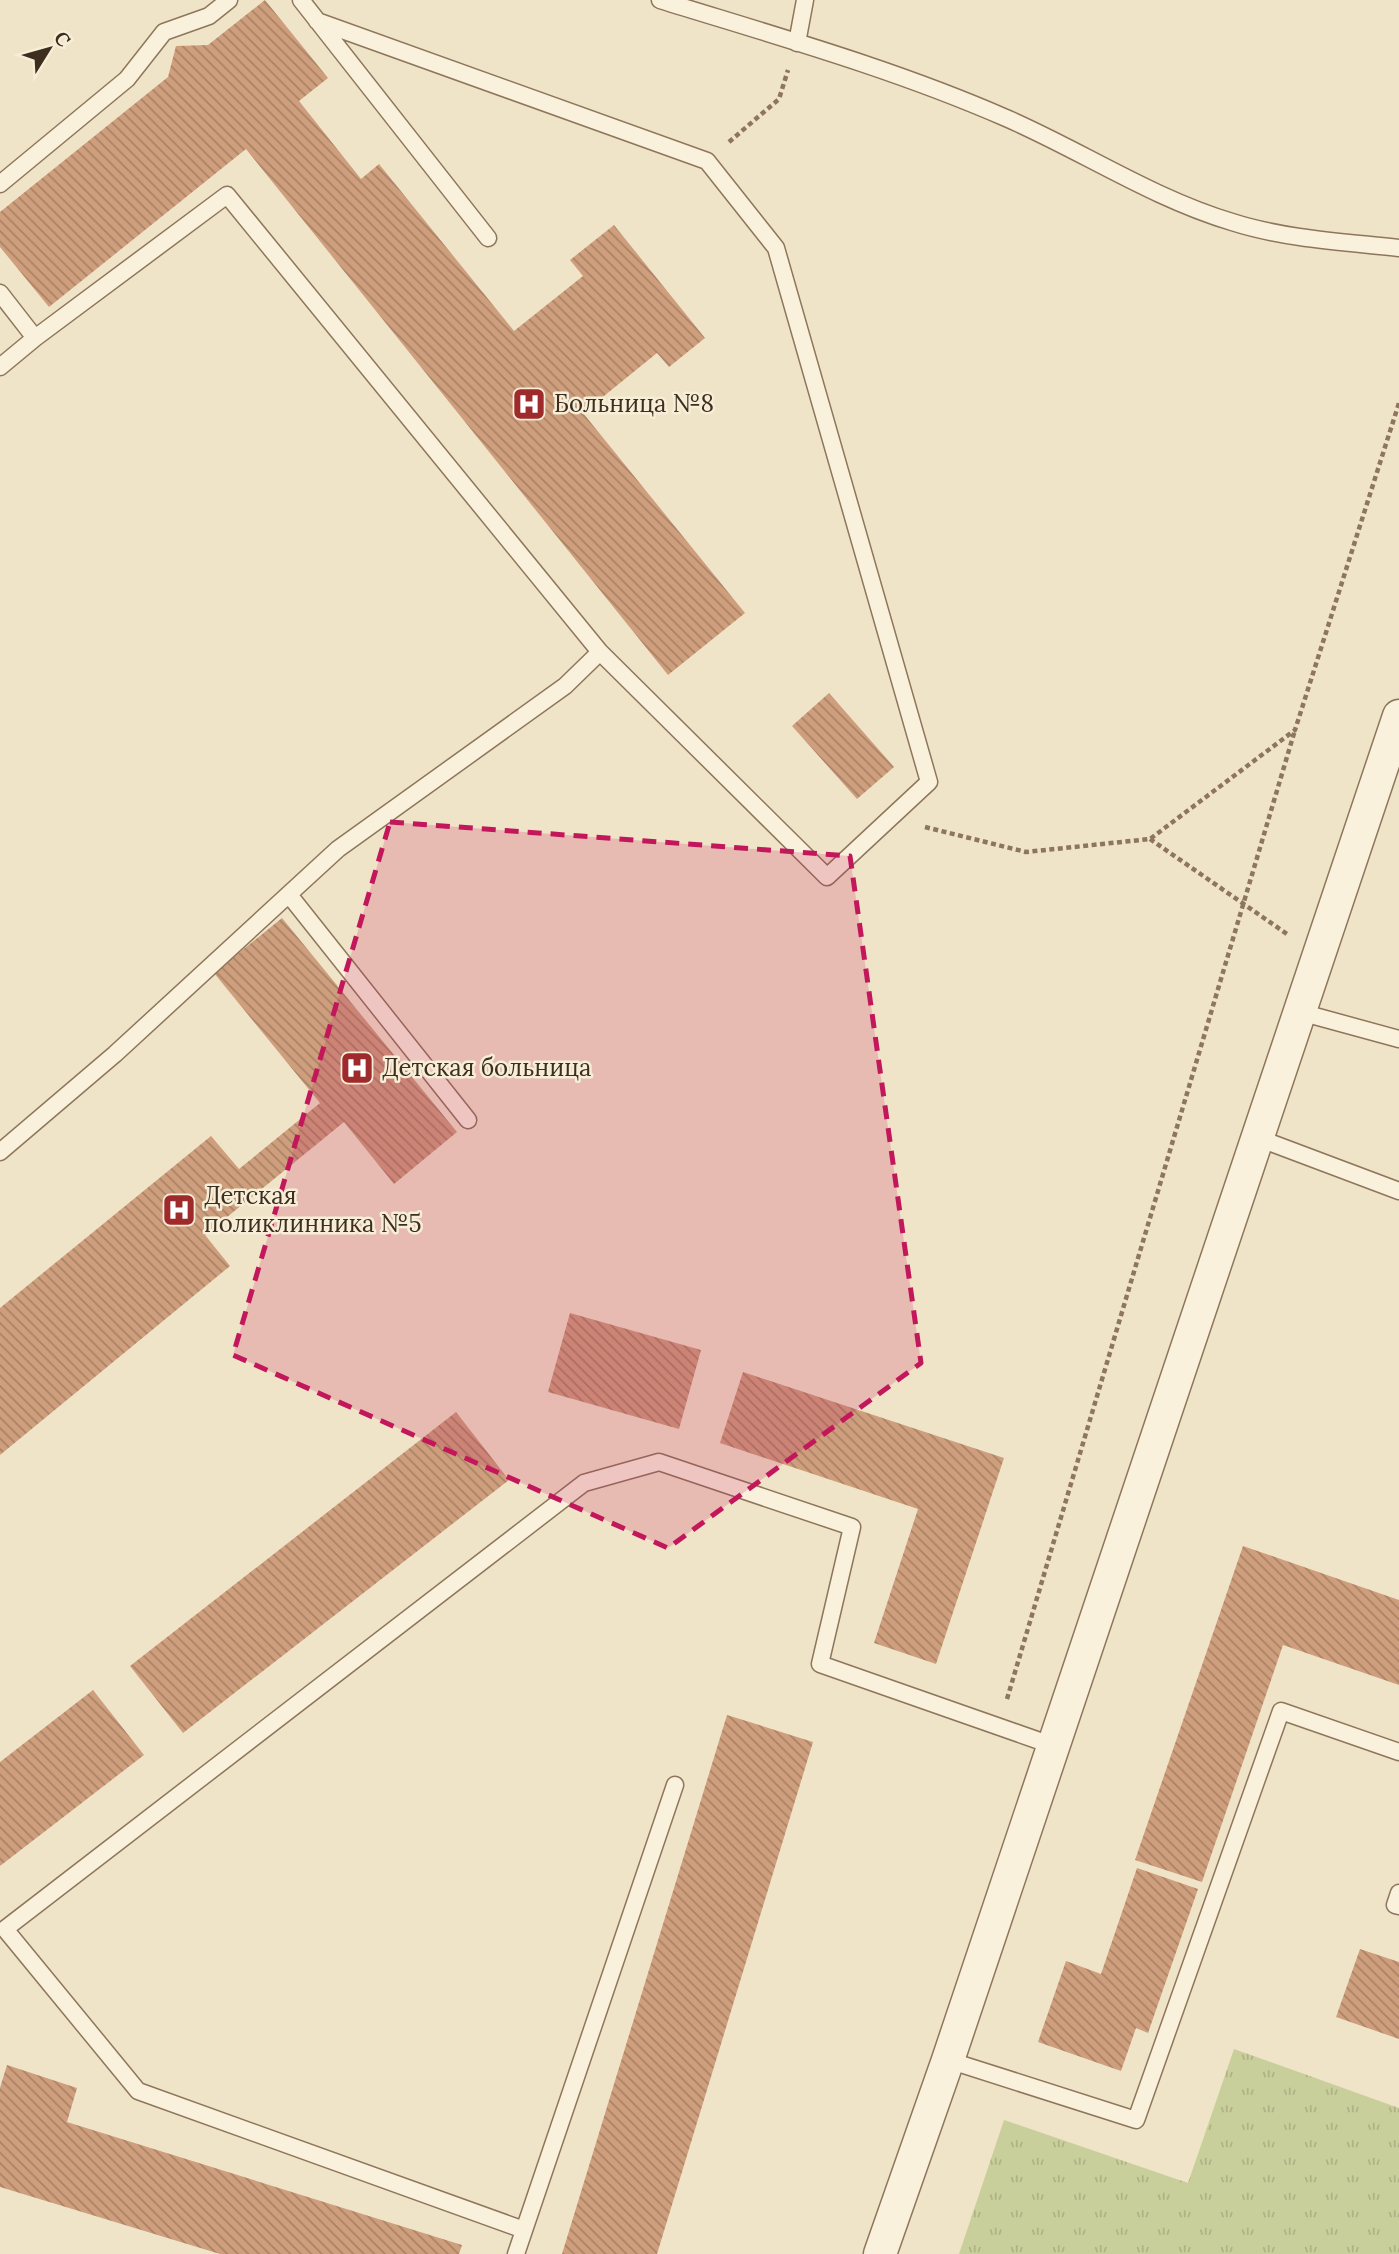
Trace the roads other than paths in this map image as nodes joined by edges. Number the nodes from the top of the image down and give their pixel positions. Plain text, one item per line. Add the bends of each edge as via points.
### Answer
1 (229, 0) edge
2 (301, 0) edge
3 (660, 0) edge
4 (806, 0) edge
5 (317, 21) junction
6 (797, 43) junction
7 (0, 184) edge
8 (488, 239) dead end
9 (1399, 248) edge
10 (0, 293) edge
11 (35, 338) junction
12 (0, 367) edge
13 (600, 652) junction
14 (1399, 716) edge
15 (290, 896) junction
16 (1300, 1013) junction
17 (1399, 1038) edge
18 (468, 1119) dead end
19 (1258, 1138) junction
20 (0, 1152) edge
21 (1399, 1191) edge
22 (1054, 1746) junction
23 (1399, 1752) edge
24 (675, 1785) dead end
25 (1399, 1893) edge
26 (1399, 1906) edge
27 (948, 2060) junction
28 (524, 2230) junction
29 (516, 2254) edge
30 (880, 2254) edge

1 - 7 lane via 209,16 164,32 127,79
2 - 5 lane
3 - 6 lane
4 - 6 lane
5 - 8 lane
5 - 13 lane via 707,161 775,248 929,782 827,877
6 - 9 lane via 1005,117 1190,208 1234,223 1300,237
10 - 11 lane
11 - 12 lane
11 - 13 lane via 227,195
13 - 15 lane via 565,686 338,849
14 - 16 street
15 - 18 lane
15 - 20 lane
16 - 17 lane
16 - 19 street
19 - 21 lane
19 - 22 street
22 - 27 street
22 - 28 lane via 820,1664 852,1527 659,1462 584,1483 5,1929 138,2091
23 - 27 lane via 1281,1711 1136,2120
24 - 28 lane
25 - 26 lane via 1395,1905
27 - 30 street
28 - 29 lane

